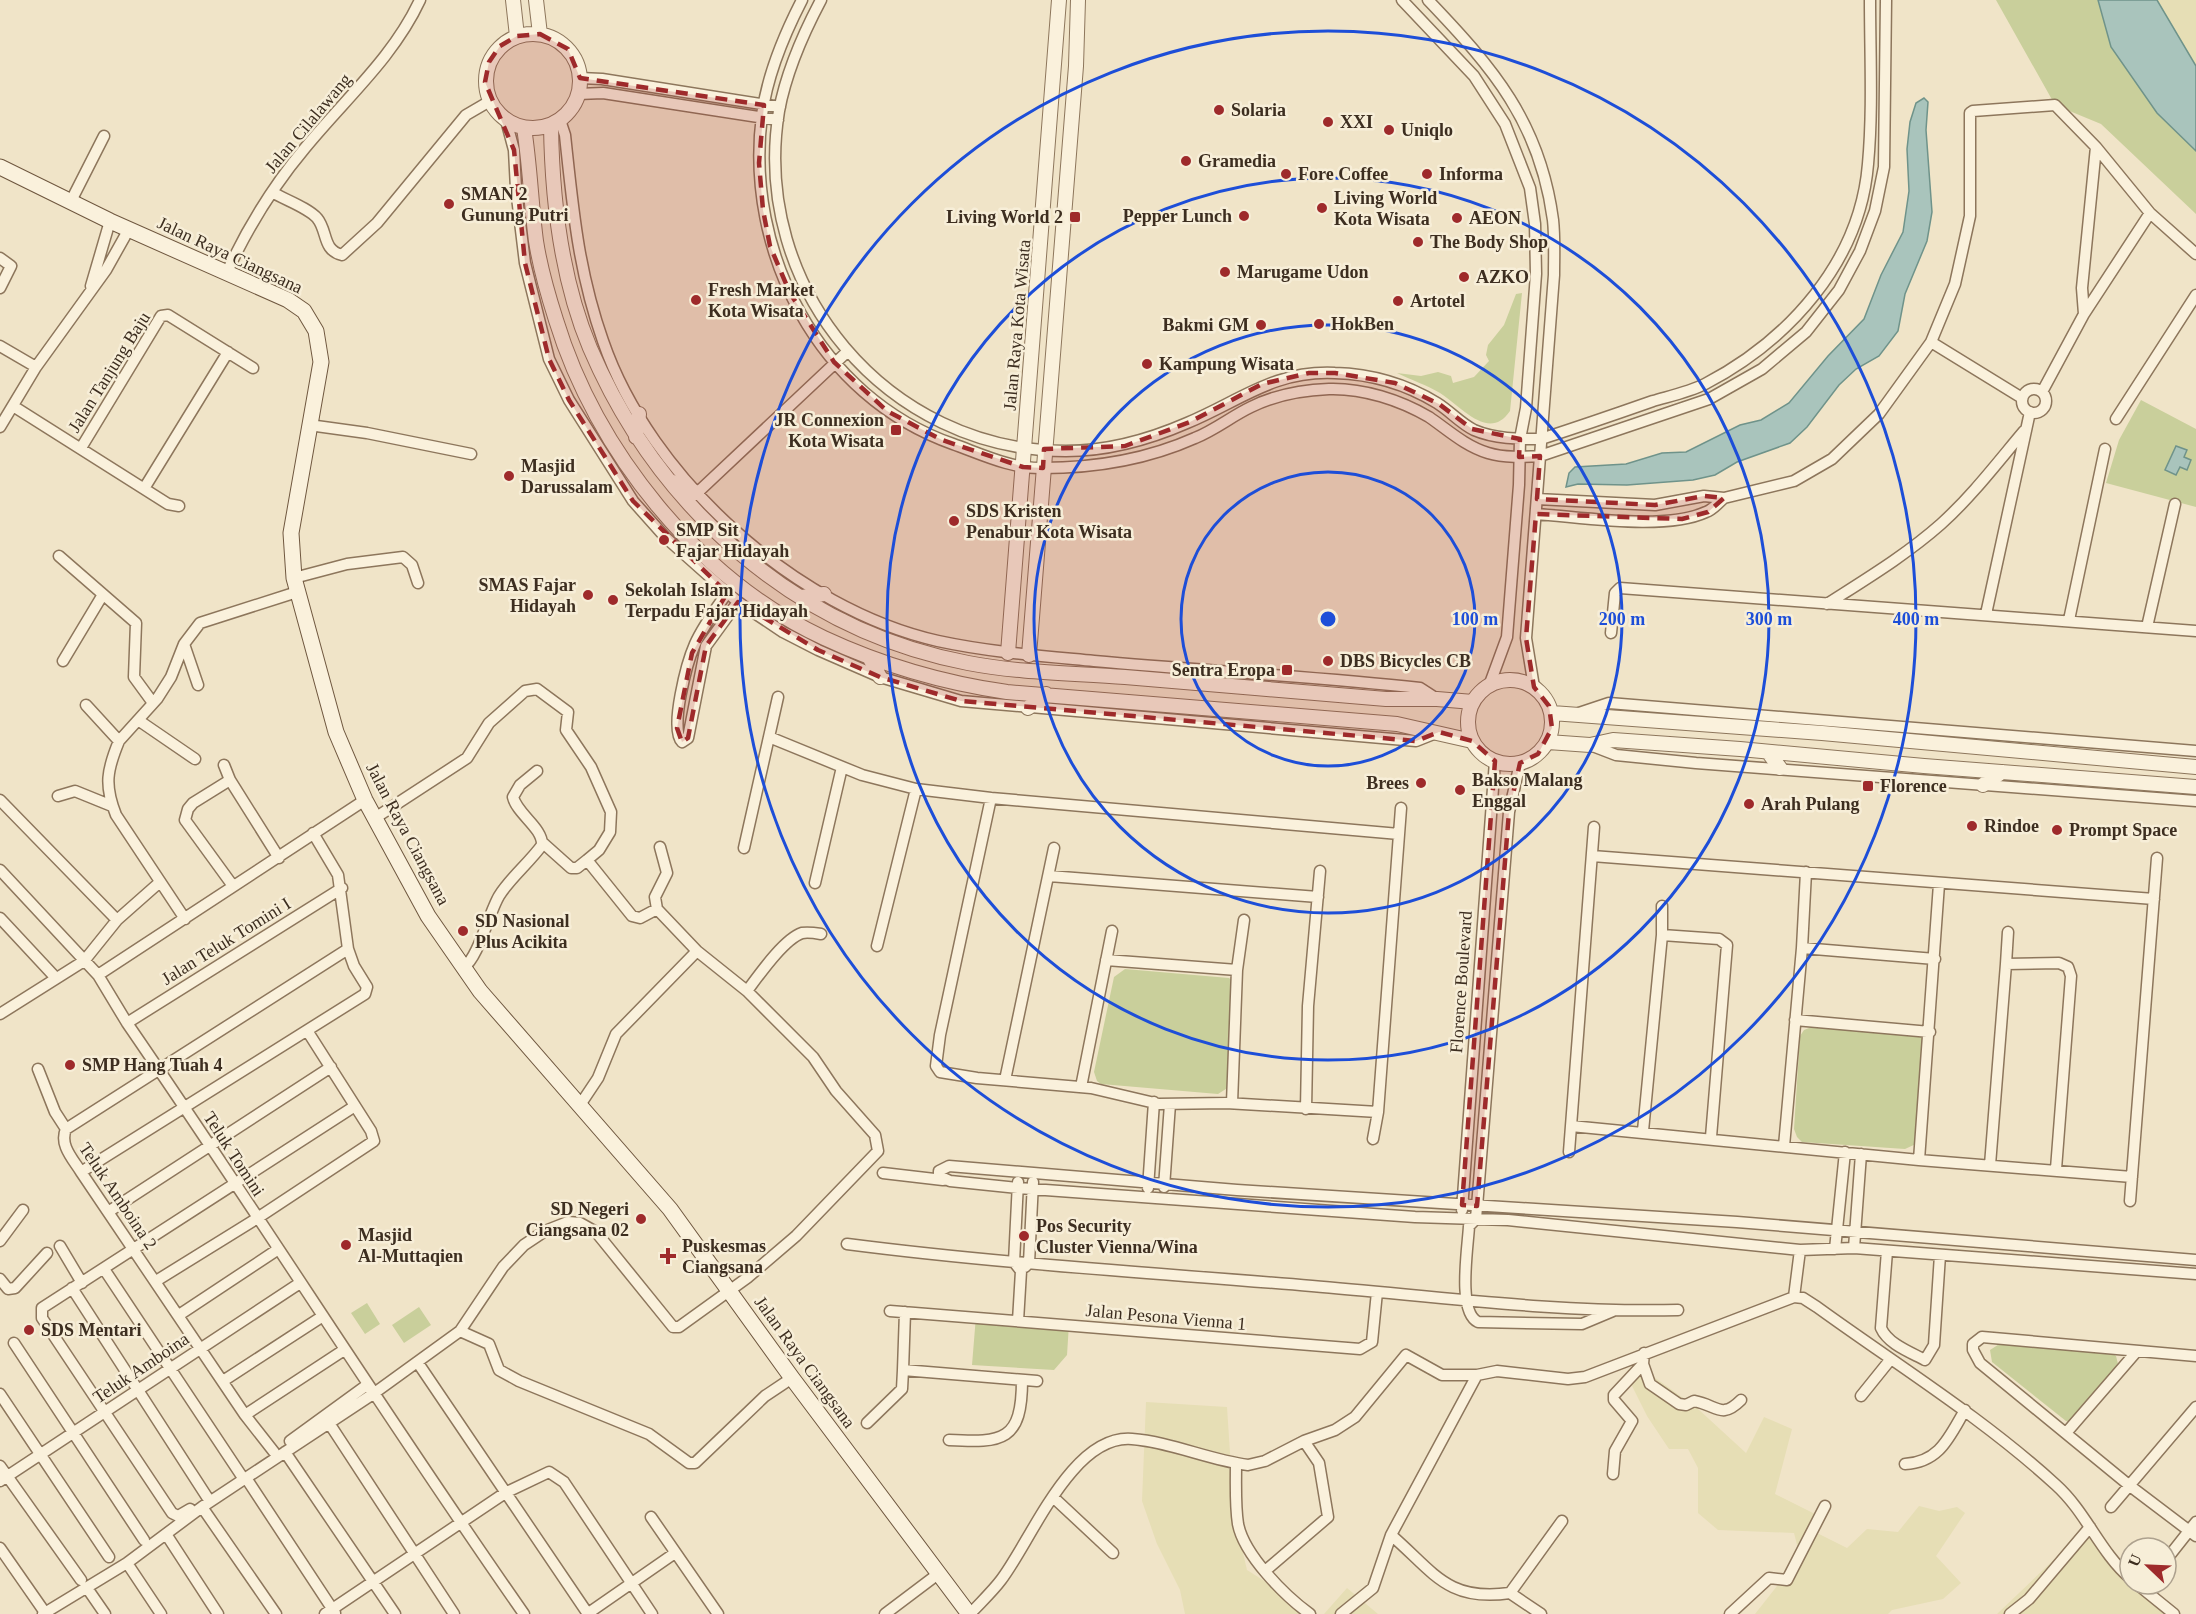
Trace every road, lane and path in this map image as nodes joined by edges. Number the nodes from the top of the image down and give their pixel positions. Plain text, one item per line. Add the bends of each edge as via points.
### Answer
1 (420, 0) edge
2 (513, 0) edge
3 (536, 0) edge
4 (802, 0) edge
5 (821, 0) edge
6 (1059, 0) edge
7 (1078, 0) edge
8 (1402, 0) edge
9 (1428, 0) edge
10 (1870, 0) edge
11 (1886, 0) edge
12 (540, 34) junction
13 (517, 36) junction
14 (580, 78) junction
15 (578, 94) junction
16 (490, 101) junction
17 (764, 105) junction
18 (780, 107) junction
19 (762, 118) junction
20 (506, 120) junction
21 (778, 120) junction
22 (555, 122) junction
23 (524, 128) junction
24 (1050, 133) junction
25 (1070, 134) junction
26 (104, 136) dead end
27 (2097, 147) junction
28 (0, 167) edge
29 (272, 192) junction
30 (71, 201) junction
31 (2150, 213) junction
32 (110, 221) junction
33 (129, 229) junction
34 (2196, 254) edge
35 (0, 258) edge
36 (227, 272) junction
37 (0, 288) edge
38 (90, 292) junction
39 (2196, 295) edge
40 (2084, 314) junction
41 (1931, 342) junction
42 (0, 346) edge
43 (848, 351) junction
44 (228, 352) junction
45 (834, 362) junction
46 (36, 367) junction
47 (253, 368) dead end
48 (2042, 392) junction
49 (2022, 398) junction
50 (13, 406) junction
51 (2030, 412) junction
52 (639, 414) junction
53 (2116, 419) dead end
54 (309, 425) junction
55 (0, 426) edge
56 (2024, 431) junction
57 (636, 437) junction
58 (1520, 439) junction
59 (1541, 439) junction
60 (81, 448) junction
61 (1025, 448) junction
62 (1044, 449) junction
63 (2105, 449) dead end
64 (471, 453) dead end
65 (1540, 456) junction
66 (1518, 457) junction
67 (1023, 467) junction
68 (1043, 468) junction
69 (668, 480) junction
70 (145, 487) junction
71 (697, 493) junction
72 (1724, 498) junction
73 (1537, 499) junction
74 (2175, 504) dead end
75 (179, 506) dead end
76 (1536, 514) junction
77 (677, 527) junction
78 (664, 537) junction
79 (59, 556) dead end
80 (754, 566) junction
81 (418, 583) dead end
82 (740, 584) junction
83 (295, 585) junction
84 (727, 594) junction
85 (824, 594) junction
86 (102, 596) junction
87 (802, 597) junction
88 (738, 602) junction
89 (1827, 604) junction
90 (1986, 614) junction
91 (2069, 620) junction
92 (2147, 627) junction
93 (2196, 631) edge
94 (1611, 633) dead end
95 (184, 644) junction
96 (1008, 652) junction
97 (1029, 655) junction
98 (869, 657) junction
99 (63, 661) dead end
100 (880, 677) junction
101 (198, 685) dead end
102 (1489, 686) junction
103 (1534, 687) junction
104 (1046, 694) junction
105 (778, 697) dead end
106 (1437, 699) junction
107 (1473, 702) junction
108 (153, 703) junction
109 (86, 705) dead end
110 (1028, 708) junction
111 (1552, 713) junction
112 (1576, 714) junction
113 (138, 720) junction
114 (1438, 732) junction
115 (769, 737) junction
116 (2020, 738) junction
117 (119, 741) junction
118 (1472, 741) junction
119 (1548, 742) junction
120 (1590, 745) junction
121 (2196, 750) edge
122 (1768, 752) junction
123 (2033, 752) junction
124 (195, 759) dead end
125 (1495, 761) junction
126 (1520, 763) junction
127 (224, 765) dead end
128 (842, 767) junction
129 (2196, 767) edge
130 (1780, 768) junction
131 (537, 771) dead end
132 (2002, 772) junction
133 (230, 780) junction
134 (1983, 785) junction
135 (2196, 786) edge
136 (916, 789) junction
137 (58, 796) dead end
138 (991, 798) junction
139 (0, 800) edge
140 (365, 800) junction
141 (2196, 801) edge
142 (112, 806) junction
143 (1401, 808) dead end
144 (375, 818) junction
145 (1594, 827) dead end
146 (313, 833) junction
147 (1399, 834) junction
148 (543, 843) junction
149 (660, 848) dead end
150 (744, 848) dead end
151 (1054, 848) dead end
152 (1592, 856) junction
153 (279, 858) junction
154 (2157, 858) dead end
155 (587, 860) junction
156 (0, 870) edge
157 (1320, 871) dead end
158 (1806, 872) junction
159 (1049, 876) junction
160 (160, 882) junction
161 (814, 883) dead end
162 (1939, 884) junction
163 (233, 886) junction
164 (342, 888) junction
165 (1318, 897) junction
166 (2154, 899) junction
167 (1662, 906) dead end
168 (657, 909) junction
169 (0, 918) edge
170 (185, 919) junction
171 (117, 920) junction
172 (1244, 920) dead end
173 (1112, 931) dead end
174 (2008, 932) dead end
175 (821, 933) dead end
176 (1662, 935) junction
177 (877, 946) dead end
178 (348, 948) junction
179 (1802, 948) junction
180 (697, 951) junction
181 (1935, 958) junction
182 (1106, 960) junction
183 (84, 961) junction
184 (2006, 964) junction
185 (464, 967) junction
186 (1237, 970) junction
187 (98, 975) junction
188 (55, 977) junction
189 (747, 991) junction
190 (0, 1014) edge
191 (1795, 1020) junction
192 (127, 1023) junction
193 (308, 1032) junction
194 (1930, 1032) junction
195 (331, 1067) junction
196 (38, 1069) dead end
197 (158, 1069) junction
198 (1005, 1080) junction
199 (1081, 1087) junction
200 (1154, 1102) junction
201 (1232, 1103) junction
202 (1170, 1104) junction
203 (580, 1105) junction
204 (355, 1106) junction
205 (185, 1109) junction
206 (1306, 1109) junction
207 (1378, 1112) junction
208 (1572, 1125) junction
209 (66, 1129) junction
210 (1643, 1131) junction
211 (1711, 1137) junction
212 (1373, 1139) dead end
213 (208, 1146) junction
214 (1784, 1146) junction
215 (1569, 1152) dead end
216 (1845, 1152) junction
217 (1861, 1154) junction
218 (1920, 1160) junction
219 (1990, 1165) junction
220 (2056, 1169) junction
221 (81, 1172) junction
222 (883, 1173) dead end
223 (1019, 1173) junction
224 (1034, 1174) junction
225 (2132, 1177) junction
226 (943, 1180) junction
227 (1148, 1182) junction
228 (1164, 1183) junction
229 (234, 1184) junction
230 (1018, 1188) junction
231 (1033, 1188) junction
232 (1148, 1196) junction
233 (1164, 1196) junction
234 (2130, 1201) dead end
235 (1462, 1205) junction
236 (1477, 1206) junction
237 (23, 1210) dead end
238 (108, 1212) junction
239 (256, 1219) junction
240 (1469, 1221) junction
241 (1837, 1230) junction
242 (1854, 1232) junction
243 (0, 1241) edge
244 (847, 1244) dead end
245 (60, 1246) dead end
246 (1854, 1248) junction
247 (1835, 1249) junction
248 (134, 1250) junction
249 (277, 1250) junction
250 (1800, 1250) junction
251 (1887, 1251) junction
252 (47, 1253) dead end
253 (1940, 1255) junction
254 (2196, 1260) edge
255 (1029, 1263) junction
256 (1017, 1267) junction
257 (104, 1269) junction
258 (2196, 1274) edge
259 (0, 1279) edge
260 (156, 1281) junction
261 (300, 1283) junction
262 (77, 1286) junction
263 (729, 1291) junction
264 (1377, 1292) junction
265 (1794, 1297) junction
266 (1465, 1300) junction
267 (1614, 1310) junction
268 (1678, 1310) dead end
269 (890, 1311) dead end
270 (904, 1312) junction
271 (179, 1315) junction
272 (323, 1316) junction
273 (1018, 1321) junction
274 (460, 1331) junction
275 (14, 1343) dead end
276 (200, 1348) junction
277 (344, 1350) junction
278 (2137, 1351) junction
279 (2196, 1356) edge
280 (1644, 1358) junction
281 (1890, 1360) junction
282 (418, 1363) junction
283 (169, 1369) junction
284 (903, 1370) junction
285 (1477, 1375) junction
286 (792, 1378) junction
287 (1022, 1380) junction
288 (1037, 1381) dead end
289 (223, 1382) junction
290 (370, 1390) junction
291 (136, 1391) junction
292 (0, 1394) edge
293 (1861, 1396) dead end
294 (1741, 1400) dead end
295 (2196, 1407) edge
296 (1965, 1410) junction
297 (106, 1412) junction
298 (245, 1415) junction
299 (867, 1423) dead end
300 (329, 1424) junction
301 (75, 1433) junction
302 (2066, 1433) junction
303 (949, 1440) dead end
304 (1304, 1441) junction
305 (279, 1452) junction
306 (41, 1454) junction
307 (1236, 1463) junction
308 (1905, 1464) dead end
309 (0, 1466) edge
310 (1613, 1474) dead end
311 (243, 1477) junction
312 (3, 1479) edge
313 (2130, 1486) junction
314 (505, 1493) junction
315 (1053, 1497) junction
316 (205, 1502) junction
317 (1825, 1506) dead end
318 (2111, 1507) dead end
319 (651, 1517) dead end
320 (1562, 1521) dead end
321 (461, 1523) junction
322 (2090, 1527) junction
323 (2194, 1530) edge
324 (166, 1534) junction
325 (1391, 1535) junction
326 (144, 1540) dead end
327 (2178, 1547) edge
328 (0, 1548) edge
329 (675, 1553) junction
330 (1113, 1553) dead end
331 (414, 1554) junction
332 (109, 1557) dead end
333 (126, 1563) junction
334 (2118, 1565) edge
335 (1265, 1571) junction
336 (938, 1574) junction
337 (374, 1582) junction
338 (631, 1582) junction
339 (84, 1584) junction
340 (1510, 1593) junction
341 (2152, 1596) edge
342 (331, 1612) edge
343 (45, 1614) edge
344 (105, 1614) edge
345 (161, 1614) edge
346 (218, 1614) edge
347 (276, 1614) edge
348 (395, 1614) edge
349 (454, 1614) edge
350 (524, 1614) edge
351 (588, 1614) edge
352 (652, 1614) edge
353 (718, 1614) edge
354 (885, 1614) edge
355 (970, 1614) edge
356 (1310, 1614) edge
357 (1341, 1614) edge
358 (1541, 1614) edge
359 (1730, 1614) edge
360 (2010, 1614) edge
361 (2174, 1614) edge

1 - 29 street, Jalan Cilalawang via 387,58 304,148
2 - 13 street
3 - 12 street
4 - 17 street via 777,59
5 - 18 street via 792,65
6 - 24 street, Jalan Raya Kota Wisata
7 - 25 street, Jalan Raya Kota Wisata
8 - 58 street via 1474,76 1506,124 1530,188 1536,274
9 - 59 street via 1488,65 1522,117 1546,180 1553,222 1554,275
10 - 59 street via 1868,165 1846,244 1825,281 1794,320 1753,356 1703,385
11 - 65 street via 1884,166 1868,231 1839,290 1806,332 1762,369 1710,399
12 - 13 street
12 - 14 street via 568,49
13 - 16 street via 500,46 489,62 485,82
14 - 15 street
14 - 17 street
15 - 19 street via 603,93
15 - 22 street via 571,108
16 - 20 street
16 - 29 street via 466,115 377,223 342,255 328,246 317,218
17 - 18 street
17 - 19 street
18 - 21 street
19 - 21 street
19 - 45 street via 760,187 770,246 790,293
20 - 23 street
20 - 78 street via 514,150 525,263 549,359 608,465
21 - 43 street via 778,192 789,246 803,284
22 - 23 street
22 - 52 street via 565,135 580,264 604,345
22 - 57 street via 551,157 560,241 577,312 590,348
23 - 77 street via 537,243 569,358 598,422
24 - 25 street
24 - 61 street, Jalan Raya Kota Wisata
25 - 62 street, Jalan Raya Kota Wisata
26 - 30 street
27 - 31 street
27 - 40 street via 2082,288
27 - 41 street via 2055,105 1970,113 1970,216 1954,284
28 - 30 main road, Jalan Raya Ciangsana
29 - 36 street, Jalan Cilalawang via 245,232
30 - 32 main road, Jalan Raya Ciangsana
31 - 34 street
31 - 40 street
32 - 33 main road, Jalan Raya Ciangsana
32 - 38 street
33 - 36 main road, Jalan Raya Ciangsana
33 - 38 street
35 - 37 street via 11,266
36 - 54 main road, Jalan Raya Ciangsana via 288,300 304,311 316,331 321,362
38 - 46 street
39 - 53 street
40 - 48 street
41 - 49 street
41 - 72 street via 1879,414 1832,459 1794,481
42 - 46 street
43 - 45 street
43 - 61 street via 896,397 928,417 972,435
44 - 47 street
44 - 60 street, Jalan Tanjung Baju via 165,314
44 - 70 street
45 - 67 street via 887,411 907,424
45 - 71 street
46 - 50 street
48 - 49 street via 2026,391
48 - 51 street via 2046,399 2044,407
49 - 51 street via 2023,407
50 - 55 street
50 - 60 street
51 - 56 street
52 - 57 street
52 - 71 street
54 - 64 street
54 - 83 main road, Jalan Raya Ciangsana via 291,533
56 - 89 street via 1940,525
56 - 90 street
57 - 69 street
58 - 59 street
58 - 62 street via 1472,429 1439,404 1395,383 1366,375 1309,373 1262,384 1190,422 1125,446
58 - 66 street
59 - 65 street
60 - 70 street
61 - 62 street
61 - 67 street, Jalan Raya Kota Wisata
62 - 68 street, Jalan Raya Kota Wisata
63 - 91 street
65 - 66 street
65 - 73 street
66 - 68 street via 1490,454 1466,444 1430,418 1389,399 1333,389 1273,398 1164,450 1090,465
66 - 102 street via 1507,637
67 - 68 street
67 - 96 street, Jalan Raya Kota Wisata
68 - 97 street
69 - 71 street
69 - 80 street via 723,540
70 - 75 street via 168,504
71 - 85 street via 755,549
72 - 73 street via 1704,496 1655,505
72 - 76 street via 1708,512 1682,519
73 - 76 street
74 - 92 street
76 - 103 street via 1526,638
77 - 78 street
77 - 82 street
78 - 84 street
79 - 86 street
80 - 82 street
80 - 87 street
81 - 83 street via 412,565 403,557 347,564
82 - 98 street via 823,638
83 - 95 street via 200,623
83 - 140 main road, Jalan Raya Ciangsana via 336,732
84 - 88 street
84 - 88 street via 692,652 678,717 677,733 682,742 688,738 706,646
85 - 87 street
85 - 96 street via 916,634
86 - 99 street
86 - 108 street via 136,623 134,677
87 - 106 street via 877,636 968,663 1386,699
88 - 100 street via 792,637
89 - 90 street
89 - 94 street via 1620,588 1615,593
90 - 91 street
91 - 92 street
92 - 93 street
95 - 101 street
95 - 108 street via 171,677
96 - 97 street
97 - 106 street via 1387,684 1420,688
98 - 100 street
98 - 104 street via 964,686
100 - 110 street via 961,701
102 - 103 street via 1512,680
102 - 107 street
103 - 111 street
104 - 110 street
104 - 114 street via 1397,724
105 - 115 street
106 - 107 street
107 - 118 street via 1469,716
108 - 113 street
109 - 117 street
110 - 114 street via 1416,741
111 - 112 street
111 - 119 street
112 - 116 street via 1609,703
112 - 123 street
113 - 117 street
113 - 124 street
114 - 118 street
115 - 128 street
115 - 150 street
116 - 121 street
116 - 123 street
117 - 142 street via 107,780
118 - 125 street
119 - 120 street
119 - 126 street via 1539,754
120 - 122 street via 1613,740
120 - 130 street via 1616,755
122 - 130 street
122 - 132 street
123 - 129 street
125 - 126 street
125 - 235 street, Florence Boulevard
126 - 236 street, Florence Boulevard via 1509,813
127 - 133 street
128 - 136 street
128 - 161 street
130 - 134 street
131 - 148 street via 513,796 515,805
132 - 134 street
132 - 135 street
133 - 153 street
133 - 163 street via 193,803 186,820
134 - 141 street
136 - 138 street
136 - 177 street
137 - 142 street via 75,791
138 - 147 street
138 - 198 street via 936,1066 945,1075
139 - 171 street
140 - 144 main road, Jalan Raya Ciangsana
140 - 146 street
142 - 160 street
143 - 147 street
144 - 155 street via 467,758 489,723 525,691 537,689 568,712 566,730 591,766 611,812 610,832
144 - 185 main road, Jalan Raya Ciangsana via 428,916
145 - 152 street
146 - 153 street
146 - 164 street via 333,864
147 - 207 street
148 - 155 street via 571,868
148 - 185 street via 500,894 476,951
149 - 168 street via 667,873 655,897
151 - 159 street
152 - 158 street
152 - 208 street
153 - 163 street
154 - 166 street
155 - 168 street via 632,916 640,918
156 - 183 street, Teluk Tomini
157 - 165 street
158 - 162 street
158 - 179 street
159 - 165 street
159 - 198 street
160 - 170 street
160 - 171 street
162 - 166 street
162 - 181 street
163 - 170 street
164 - 178 street
164 - 192 street, Jalan Teluk Tomini I
165 - 206 street via 1308,1006
166 - 225 street
167 - 176 street
168 - 180 street
169 - 188 street
170 - 187 street
171 - 183 street
172 - 186 street
173 - 182 street
174 - 184 street
175 - 189 street via 804,932 796,936
176 - 210 street
176 - 211 street via 1719,939 1727,945
178 - 193 street via 366,987 365,994
178 - 197 street, Teluk Amboina 2
179 - 181 street
179 - 191 street
180 - 189 street
180 - 203 street via 616,1034 598,1078
181 - 194 street
182 - 186 street
182 - 199 street
183 - 187 street, Teluk Tomini
183 - 188 street
184 - 219 street
184 - 220 street via 2059,963 2070,971
185 - 203 main road, Jalan Raya Ciangsana via 480,991
186 - 201 street
187 - 192 street, Teluk Tomini
188 - 190 street
189 - 263 street via 813,1058 875,1136 878,1151 796,1236
191 - 194 street
191 - 214 street
192 - 197 street, Teluk Tomini
193 - 195 street
193 - 205 street
194 - 218 street
195 - 204 street
195 - 213 street
196 - 209 street
197 - 205 street, Teluk Tomini
197 - 209 street, Teluk Amboina 2
198 - 199 street
199 - 200 street
200 - 202 street
200 - 227 street
201 - 202 street
201 - 206 street
202 - 228 street
203 - 263 main road, Jalan Raya Ciangsana via 670,1209
204 - 229 street
204 - 239 street via 374,1141
205 - 213 street, Teluk Tomini
205 - 221 street
206 - 207 street
207 - 212 street
208 - 210 street
208 - 215 street
209 - 221 street, Teluk Amboina 2 via 65,1147
210 - 211 street
211 - 214 street
213 - 229 street, Teluk Tomini
213 - 238 street
214 - 216 street
216 - 217 street
216 - 241 street
217 - 218 street
217 - 242 street
218 - 219 street
219 - 220 street
220 - 225 street
221 - 238 street, Teluk Amboina 2
222 - 226 street
223 - 224 street
223 - 226 street via 949,1166 939,1171
223 - 230 street
224 - 227 street
224 - 231 street
225 - 234 street
226 - 230 street
227 - 228 street
227 - 232 street
228 - 233 street
228 - 235 street
229 - 239 street, Teluk Tomini
229 - 248 street
230 - 231 street
230 - 256 street
231 - 232 street
231 - 255 street
232 - 233 street
233 - 240 street
235 - 236 street
235 - 240 street, Florence Boulevard
236 - 240 street, Florence Boulevard
236 - 241 street
237 - 243 street
238 - 248 street, Teluk Amboina 2
239 - 249 street, Teluk Tomini
239 - 260 street
240 - 250 street
240 - 266 street
241 - 242 street
241 - 247 street
242 - 246 street
242 - 254 street
244 - 256 street
245 - 262 street
246 - 247 street
246 - 251 street
247 - 250 street
248 - 257 street
248 - 260 street, Teluk Amboina 2
249 - 261 street, Teluk Tomini
249 - 271 street
250 - 265 street
251 - 253 street
251 - 253 street via 1881,1328 1899,1346 1925,1360 1934,1345
252 - 259 street via 15,1288 8,1288
253 - 258 street
255 - 256 street
255 - 264 street
256 - 273 street
257 - 262 street
257 - 283 street
260 - 271 street, Teluk Amboina 2
261 - 272 street, Teluk Tomini
261 - 276 street, Teluk Amboina
262 - 291 street
262 - 297 street via 46,1304 40,1312
263 - 274 street via 679,1327 673,1327 596,1232 568,1221 524,1245 503,1267
263 - 286 main road, Jalan Raya Ciangsana
264 - 266 street
264 - 273 street, Jalan Pesona Vienna 1 via 1372,1341 1360,1349
265 - 280 street
265 - 281 street via 1817,1307
266 - 267 street
266 - 267 street via 1469,1315 1478,1322 1582,1324
267 - 268 street
269 - 270 street, Jalan Pesona Vienna 1
270 - 273 street, Jalan Pesona Vienna 1
270 - 284 street
271 - 276 street, Teluk Amboina 2
272 - 277 street, Teluk Tomini
272 - 289 street
274 - 282 street
274 - 286 street via 489,1344 499,1370 509,1376 649,1434 689,1463 695,1462 765,1396
275 - 301 street
276 - 283 street, Teluk Amboina
276 - 289 street, Teluk Amboina 2
277 - 290 street, Teluk Tomini
277 - 298 street
278 - 279 street
278 - 302 street
278 - 302 street via 1977,1339 1973,1350 1980,1363
280 - 285 street via 1568,1379 1497,1371
280 - 294 street via 1650,1384 1679,1404 1694,1401 1727,1411
280 - 310 street via 1614,1395 1632,1423 1615,1451
281 - 293 street
281 - 296 street
282 - 290 street
282 - 314 street
283 - 291 street, Teluk Amboina
283 - 311 street
284 - 287 street
284 - 299 street via 902,1389
285 - 304 street via 1442,1375 1406,1356 1355,1417 1335,1430
285 - 325 street
286 - 336 main road, Jalan Raya Ciangsana
287 - 288 street
287 - 303 street via 1022,1405 1017,1422 1007,1434 993,1441
289 - 298 street, Teluk Amboina 2
290 - 300 street
290 - 305 street
290 - 321 street, Teluk Tomini
291 - 297 street, Teluk Amboina
291 - 316 street
292 - 306 street
295 - 313 street
296 - 308 street via 1942,1449 1926,1460
296 - 322 street via 2058,1486
297 - 301 street, Teluk Amboina
297 - 316 street via 172,1513 181,1515
298 - 305 street, Teluk Amboina 2
300 - 305 street
300 - 331 street
301 - 306 street, Teluk Amboina
301 - 326 street
302 - 313 street
304 - 307 street via 1265,1461
304 - 335 street via 1319,1463 1328,1517
305 - 311 street
305 - 337 street, Teluk Amboina 2
306 - 312 street, Teluk Amboina
306 - 332 street
307 - 315 street via 1131,1439 1107,1444 1090,1455 1071,1472
307 - 335 street via 1238,1525 1245,1544
309 - 312 street
311 - 316 street
311 - 342 street
312 - 339 street
313 - 318 street
313 - 323 street
314 - 321 street
314 - 338 street via 542,1473 555,1474
314 - 351 street
315 - 330 street
315 - 355 street via 1001,1580
316 - 324 street
316 - 347 street
317 - 359 street via 1787,1580 1769,1578
319 - 329 street
320 - 340 street
321 - 331 street
321 - 350 street, Teluk Tomini
322 - 334 street
322 - 360 street via 2029,1599
323 - 327 street
324 - 333 street
324 - 346 street
325 - 340 street via 1445,1585 1470,1594
325 - 357 street via 1373,1587
328 - 343 street
329 - 338 street
329 - 353 street
331 - 337 street
331 - 349 street
333 - 339 street
333 - 345 street
335 - 356 street via 1294,1603
336 - 354 street
336 - 355 main road, Jalan Raya Ciangsana
337 - 342 street
337 - 348 street, Teluk Amboina 2
338 - 351 street
338 - 352 street
339 - 343 street
339 - 344 street
340 - 358 street
341 - 361 street

